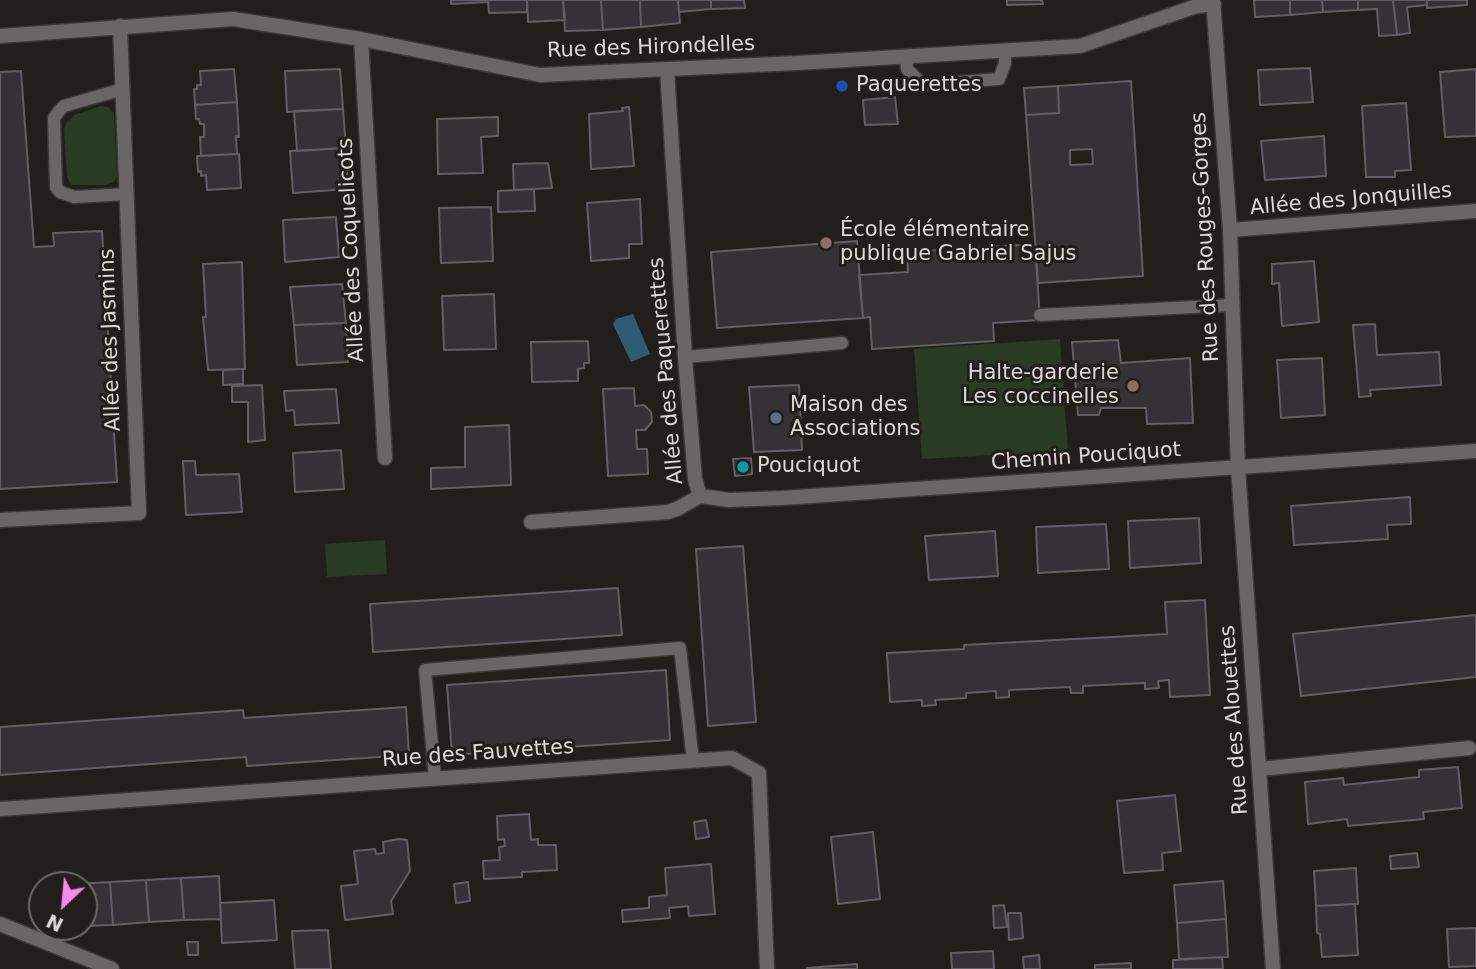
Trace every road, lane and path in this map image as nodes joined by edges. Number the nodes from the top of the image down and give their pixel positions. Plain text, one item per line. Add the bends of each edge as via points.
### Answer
1 (1214, 2) edge
2 (120, 26) junction
3 (0, 36) edge
4 (361, 39) junction
5 (1005, 50) junction
6 (906, 56) junction
7 (667, 69) junction
8 (123, 89) junction
9 (127, 194) junction
10 (1476, 211) edge
11 (1230, 230) junction
12 (1232, 305) junction
13 (1040, 315) dead end
14 (842, 343) dead end
15 (685, 357) junction
16 (1476, 451) edge
17 (385, 458) dead end
18 (1238, 468) junction
19 (700, 496) junction
20 (0, 520) edge
21 (531, 522) dead end
22 (1469, 748) dead end
23 (693, 761) junction
24 (1260, 769) junction
25 (435, 778) junction
26 (0, 808) edge
27 (0, 924) edge
28 (112, 969) edge
29 (767, 969) edge
30 (1273, 969) edge

1 - 5 street, Rue des Hirondelles via 1080,46
1 - 11 street, Rue des Rouges-Gorges
2 - 3 street, Rue des Hirondelles
2 - 4 street, Rue des Hirondelles via 233,19
2 - 8 street, Allée des Jasmins
4 - 7 street, Rue des Hirondelles via 540,75
4 - 17 street, Allée des Coquelicots
5 - 6 street, Rue des Hirondelles
5 - 6 lane via 1006,63 999,79 923,85 908,69
6 - 7 street, Rue des Hirondelles
7 - 15 street, Allée des Paquerettes
8 - 9 street, Allée des Jasmins
8 - 9 lane via 64,106 54,118 56,187 74,197
9 - 20 street, Allée des Jasmins via 139,513
10 - 11 street, Allée des Jonquilles
11 - 12 street, Rue des Rouges-Gorges
12 - 13 lane
12 - 18 street, Rue des Rouges-Gorges
14 - 15 lane
15 - 19 street, Allée des Paquerettes
16 - 18 street, Chemin Pouciquot
18 - 19 street, Chemin Pouciquot via 782,498
18 - 24 street, Rue des Alouettes
19 - 21 street, Allée des Paquerettes via 668,512
22 - 24 street
23 - 25 street, Rue des Fauvettes
23 - 25 lane via 680,648 425,670
23 - 29 street, Rue des Fauvettes via 732,758 759,773
24 - 30 street, Rue des Alouettes
25 - 26 street, Rue des Fauvettes
27 - 28 street

